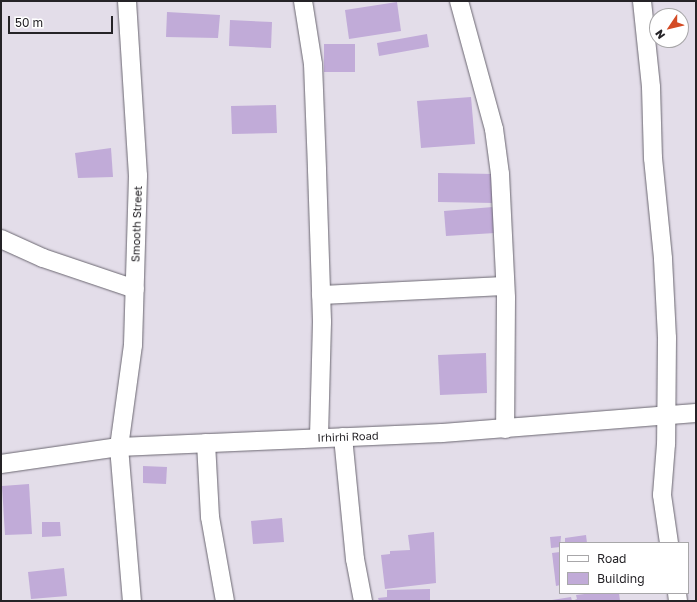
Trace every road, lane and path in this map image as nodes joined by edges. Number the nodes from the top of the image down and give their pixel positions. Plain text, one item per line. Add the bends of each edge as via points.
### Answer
1 (126, 1) edge
2 (303, 1) edge
3 (459, 1) edge
4 (642, 1) edge
5 (1, 238) edge
6 (505, 286) junction
7 (135, 289) junction
8 (321, 295) junction
9 (696, 412) edge
10 (665, 415) junction
11 (505, 429) junction
12 (343, 437) junction
13 (320, 438) junction
14 (206, 443) junction
15 (119, 447) junction
16 (1, 464) edge
17 (669, 542) edge
18 (132, 601) edge
19 (224, 601) edge
20 (363, 601) edge

1 - 7 street, Smooth Street via 138,176
2 - 8 street via 313,64
3 - 6 street via 494,129 500,174
4 - 10 street via 651,86 653,158 663,259 667,338
5 - 7 street via 43,258
6 - 8 street
6 - 11 street
7 - 15 street, Smooth Street via 133,345
8 - 13 street
9 - 10 street, Irhirhi Road
10 - 11 street, Irhirhi Road
10 - 17 street via 666,444 662,495
11 - 12 street, Irhirhi Road
12 - 13 street, Irhirhi Road
12 - 20 street via 355,559
13 - 14 street, Irhirhi Road
14 - 15 street, Irhirhi Road
14 - 19 street via 210,516
15 - 16 street, Irhirhi Road
15 - 18 street, Smooth Street

